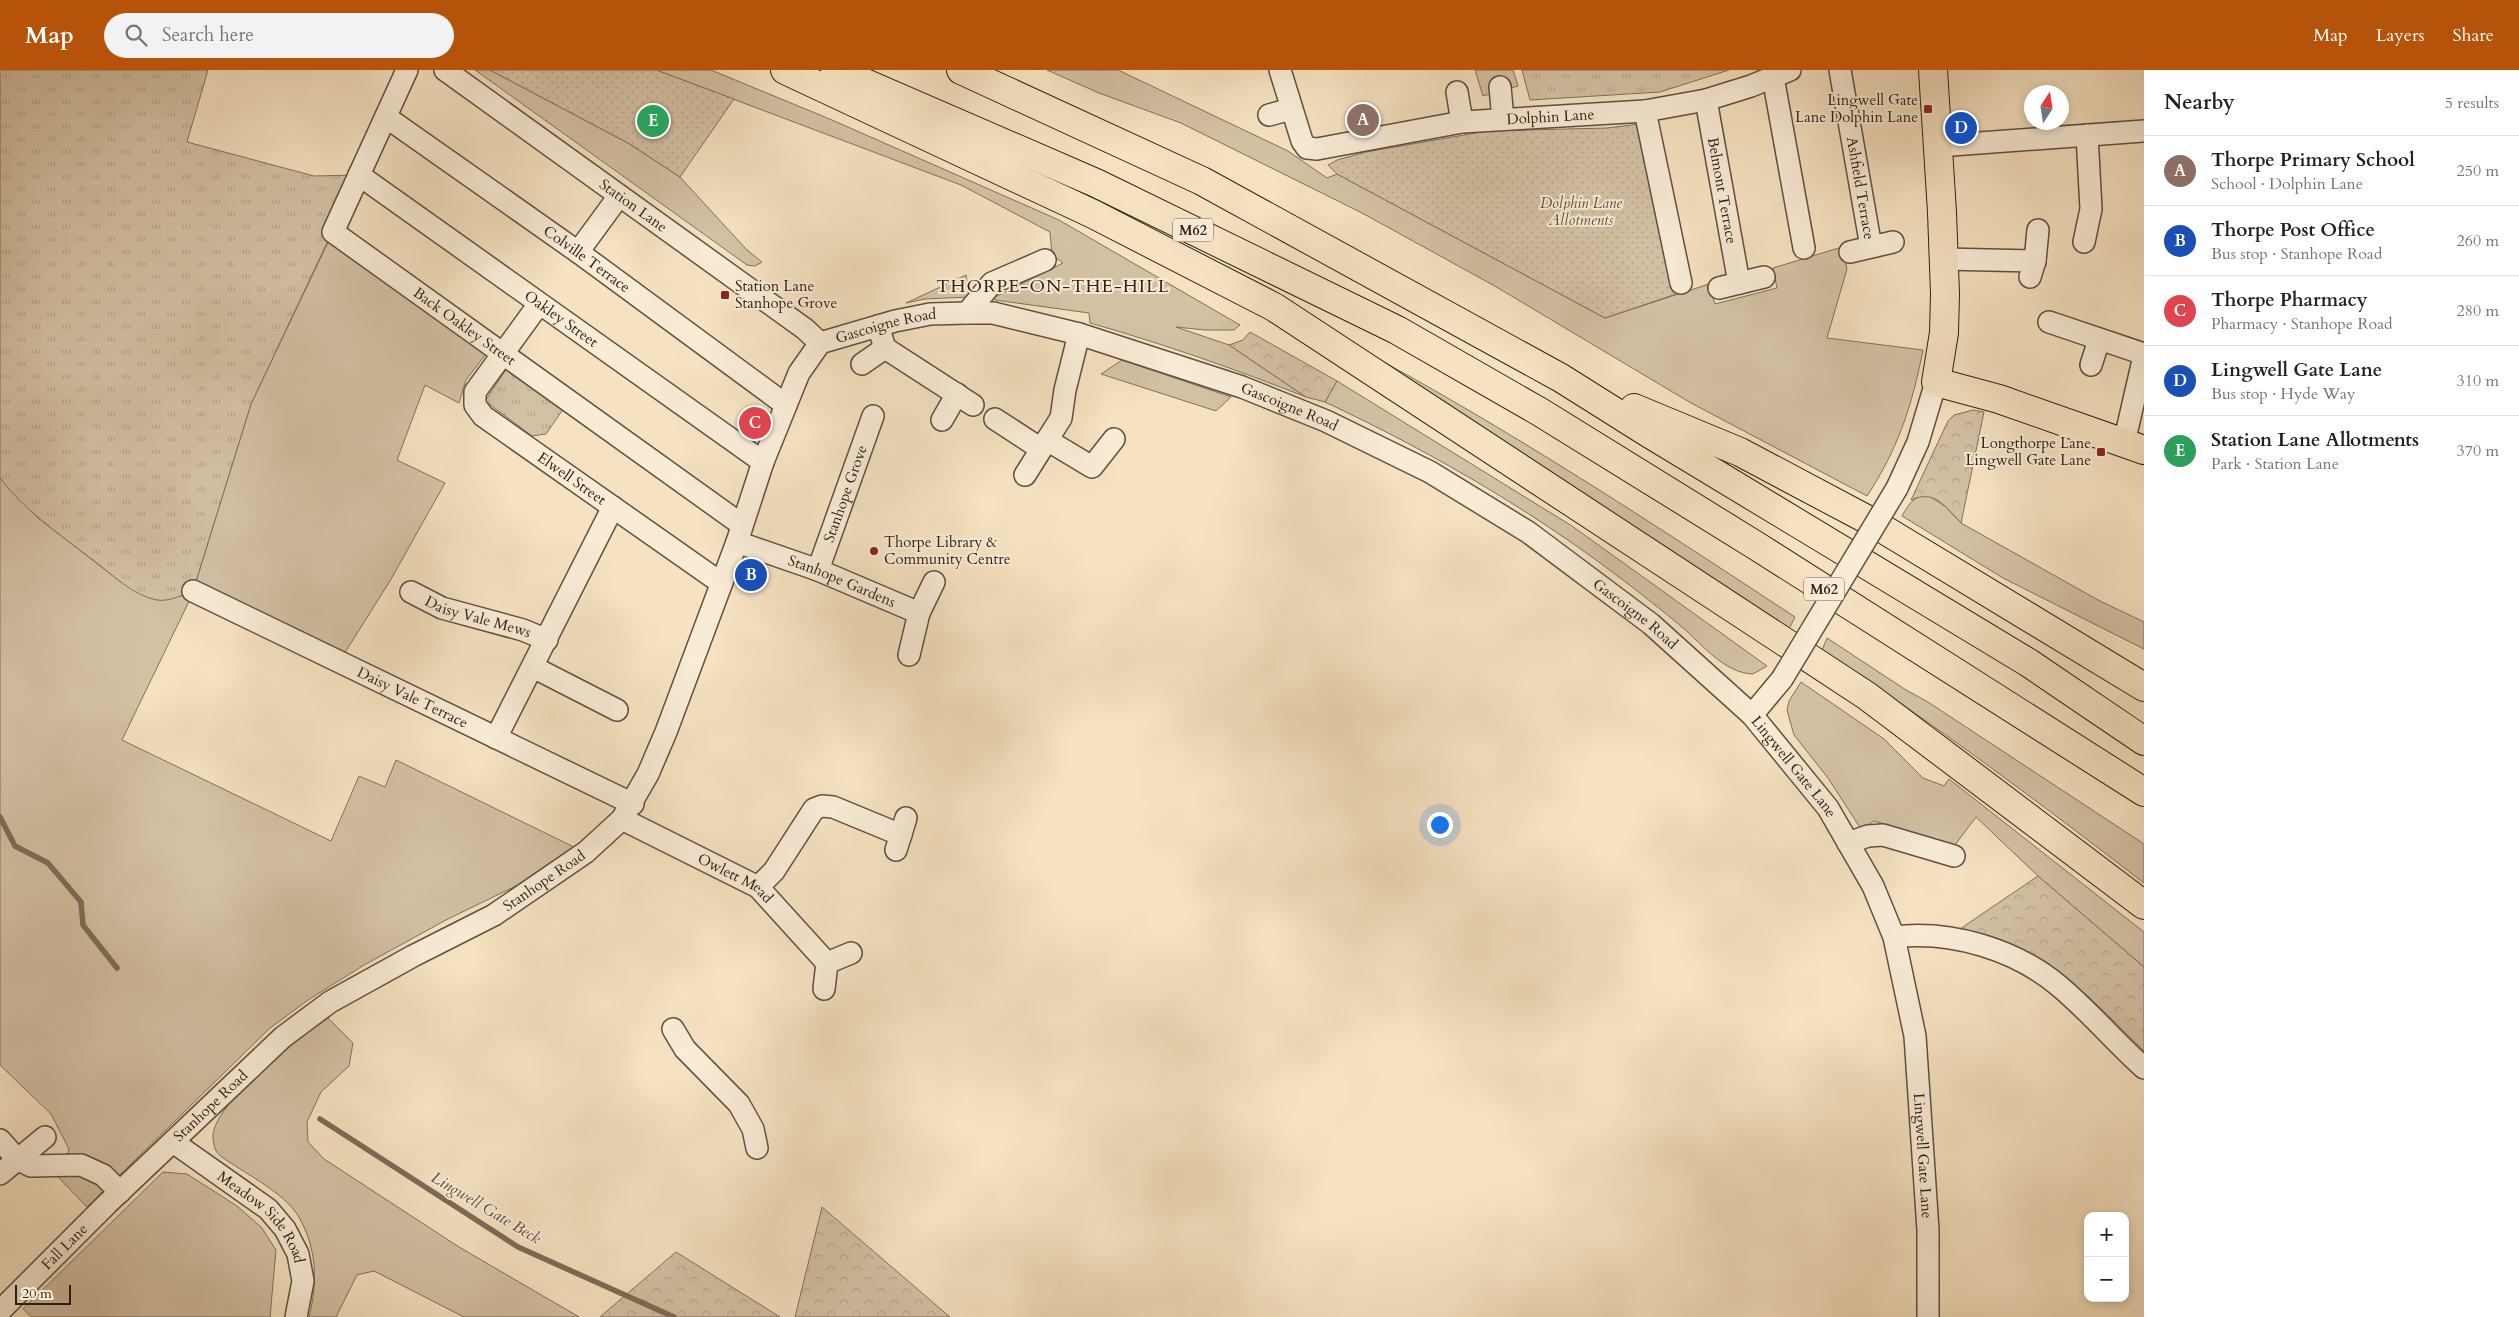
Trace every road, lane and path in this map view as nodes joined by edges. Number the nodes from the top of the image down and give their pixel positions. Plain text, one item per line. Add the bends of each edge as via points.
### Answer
1 (407, 70) edge
2 (445, 70) edge
3 (784, 70) edge
4 (835, 70) edge
5 (961, 70) edge
6 (1280, 70) edge
7 (1840, 70) edge
8 (1933, 70) edge
9 (1781, 73) edge
10 (1748, 78) edge
11 (1500, 87) dead end
12 (1457, 92) dead end
13 (1706, 100) junction
14 (1292, 109) junction
15 (1645, 111) junction
16 (1269, 115) dead end
17 (386, 117) junction
18 (1503, 118) junction
19 (1462, 122) junction
20 (2040, 130) edge
21 (2144, 131) edge
22 (2087, 135) junction
23 (1938, 146) junction
24 (359, 175) junction
25 (618, 196) junction
26 (2038, 230) dead end
27 (1893, 242) dead end
28 (2084, 242) dead end
29 (1871, 247) junction
30 (1804, 248) dead end
31 (578, 252) junction
32 (1850, 252) dead end
33 (1944, 259) junction
34 (1045, 260) dead end
35 (1764, 277) dead end
36 (1681, 282) dead end
37 (539, 304) junction
38 (967, 313) junction
39 (2049, 322) dead end
40 (878, 326) junction
41 (1079, 334) junction
42 (2099, 340) junction
43 (820, 343) junction
44 (885, 348) junction
45 (504, 354) junction
46 (2144, 355) edge
47 (862, 364) dead end
48 (2091, 364) dead end
49 (1561, 378) junction
50 (1936, 382) junction
51 (786, 405) junction
52 (873, 416) dead end
53 (995, 419) dead end
54 (942, 420) dead end
55 (1114, 438) dead end
56 (1044, 445) junction
57 (2134, 447) edge
58 (763, 462) junction
59 (1025, 475) dead end
60 (613, 507) junction
61 (739, 534) junction
62 (818, 570) junction
63 (934, 582) dead end
64 (721, 583) junction
65 (194, 591) dead end
66 (411, 592) dead end
67 (918, 613) junction
68 (546, 640) junction
69 (909, 656) dead end
70 (2029, 663) junction
71 (533, 667) junction
72 (2144, 687) edge
73 (617, 710) dead end
74 (1752, 715) junction
75 (2144, 720) edge
76 (496, 738) junction
77 (2144, 741) edge
78 (2105, 769) junction
79 (2144, 792) edge
80 (2144, 800) edge
81 (627, 812) junction
82 (901, 834) dead end
83 (1848, 843) junction
84 (1954, 856) dead end
85 (758, 886) junction
86 (2144, 905) edge
87 (1894, 937) junction
88 (851, 953) dead end
89 (827, 963) junction
90 (824, 989) dead end
91 (673, 1028) dead end
92 (2144, 1068) edge
93 (45, 1136) dead end
94 (0, 1140) edge
95 (173, 1142) junction
96 (757, 1148) dead end
97 (17, 1159) junction
98 (0, 1174) edge
99 (114, 1198) junction
100 (0, 1311) edge
101 (296, 1317) edge
102 (1928, 1317) edge

1 - 17 street, Back Oakley Street
2 - 25 street, Station Lane
3 - 86 main road via 1093,214 1274,307 1866,696
4 - 78 main road, M62 via 1096,183 1397,330 1540,412 1747,540
5 - 49 main road via 1202,181
6 - 14 street
7 - 29 street, Ashfield Terrace
8 - 23 main road, Lingwell Gate Lane
9 - 10 street, Dolphin Lane
9 - 30 street
10 - 13 street, Dolphin Lane
11 - 18 street
12 - 19 street
13 - 15 street, Dolphin Lane
13 - 35 street, Belmont Terrace via 1729,285
14 - 16 street
14 - 19 street, Dolphin Lane via 1302,141 1307,148 1317,149
15 - 18 street, Dolphin Lane
15 - 36 street
17 - 24 street, Back Oakley Street
17 - 31 street, Colville Terrace
18 - 19 street, Dolphin Lane
20 - 22 street
20 - 23 street
21 - 22 street
22 - 28 street via 2091,209
23 - 33 main road, Lingwell Gate Lane
24 - 37 street, Oakley Street
24 - 45 street, Back Oakley Street via 333,232
25 - 31 street
25 - 43 street, Station Lane via 806,329
26 - 33 street via 2032,269
27 - 29 street, Ashfield Terrace
29 - 32 street, Ashfield Terrace
31 - 51 street, Colville Terrace
33 - 50 main road, Lingwell Gate Lane via 1944,333
34 - 38 street via 992,283
37 - 45 street
37 - 58 street, Oakley Street
38 - 40 street, Gascoigne Road via 930,314
38 - 41 street, Gascoigne Road via 993,313
39 - 42 street
40 - 43 street, Gascoigne Road
40 - 44 street
41 - 56 street via 1061,418
41 - 74 street, Gascoigne Road via 1242,387 1326,421 1430,472 1528,532 1651,624
42 - 46 street
42 - 48 street
43 - 51 street, Gascoigne Road via 800,372
44 - 47 street
44 - 54 street via 965,400
45 - 60 street, Elwell Street via 475,392 475,405 482,416
45 - 61 street, Back Oakley Street
46 - 57 street
49 - 70 main road
49 - 72 main road via 1740,452 1861,516
50 - 57 main road via 1999,399
50 - 74 street, Lingwell Gate Lane, bridge via 1918,442 1897,488 1782,679
51 - 58 street, Stanhope Road
52 - 62 street, Stanhope Grove
53 - 56 street
55 - 56 street via 1092,467
56 - 59 street
58 - 61 street, Stanhope Road
60 - 64 street, Elwell Street
60 - 68 street
61 - 62 street, Stanhope Gardens
61 - 64 street, Stanhope Road
62 - 67 street, Stanhope Gardens
63 - 67 street
64 - 81 street, Stanhope Road via 666,732
65 - 76 street, Daisy Vale Terrace
66 - 68 street, Daisy Vale Mews via 442,608 523,630
67 - 69 street
68 - 71 street
70 - 75 main road
70 - 77 main road
71 - 73 street
71 - 76 street
74 - 83 street, Lingwell Gate Lane via 1828,808
76 - 81 street, Daisy Vale Terrace
78 - 79 main road, M62
78 - 80 main road
81 - 85 street, Owlett Mead
81 - 95 street, Stanhope Road via 586,852 494,916 330,1002 283,1037
82 - 85 street via 833,807 822,806 814,809 774,871
83 - 84 street via 1883,835
83 - 87 street, Lingwell Gate Lane via 1873,886
85 - 89 street, Owlett Mead
87 - 92 street via 1914,935 1967,941 2029,966 2058,985
87 - 102 street, Lingwell Gate Lane via 1915,1036 1928,1230
88 - 89 street
89 - 90 street
91 - 96 street via 685,1049 739,1104 753,1129
93 - 97 street
94 - 97 street
95 - 99 street, Stanhope Road
95 - 101 street, Meadow Side Road via 268,1209 285,1229 298,1254 303,1281
97 - 98 street
97 - 99 street via 31,1166 81,1166 103,1175
99 - 100 street, Fall Lane

